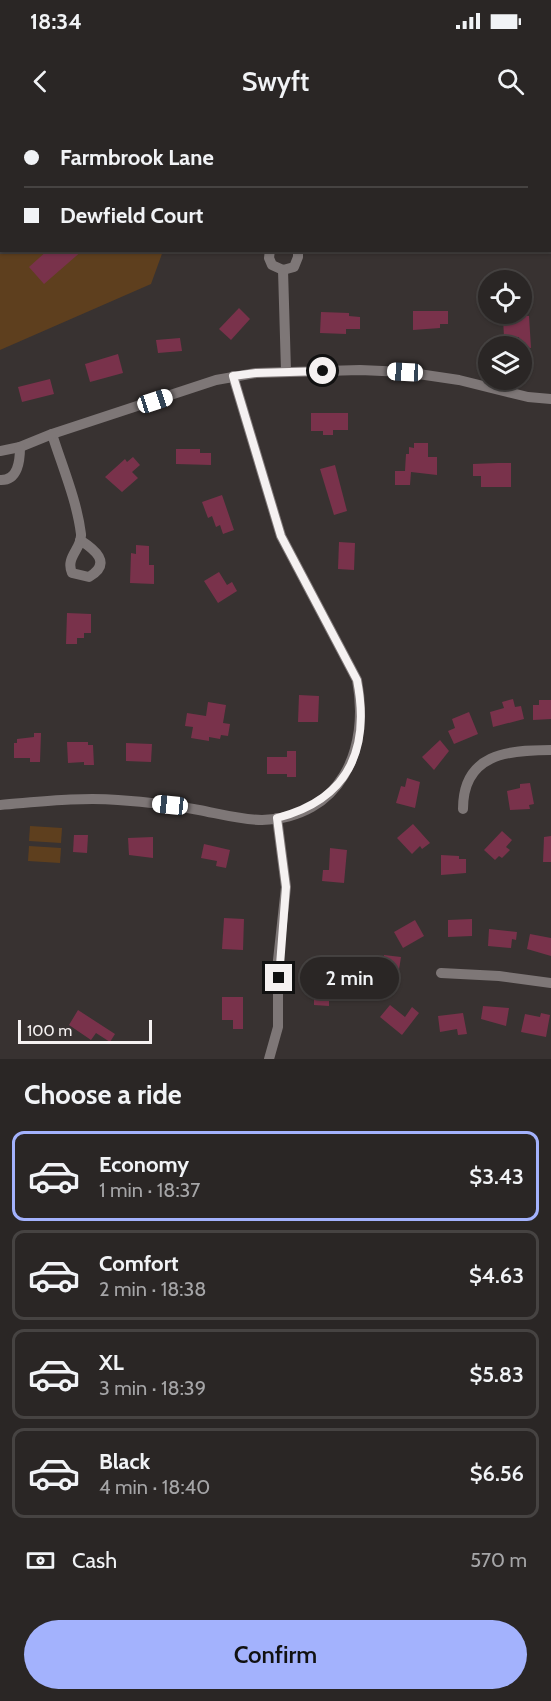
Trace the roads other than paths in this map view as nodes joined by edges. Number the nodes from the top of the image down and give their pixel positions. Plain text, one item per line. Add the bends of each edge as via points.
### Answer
1 (270, 252) edge
2 (298, 252) edge
3 (283, 270) junction
4 (286, 371) junction
5 (233, 376) junction
6 (551, 399) edge
7 (52, 434) junction
8 (20, 447) junction
9 (0, 451) edge
10 (0, 480) edge
11 (80, 540) dead end
12 (551, 750) edge
13 (0, 805) edge
14 (463, 809) dead end
15 (277, 818) junction
16 (441, 973) dead end
17 (551, 983) edge
18 (269, 1059) edge

1 - 3 street via 272,265
2 - 3 street via 294,267
3 - 4 street
4 - 5 street
4 - 6 street via 405,372
5 - 7 street
5 - 15 street via 281,536 357,680 361,698 358,744 339,785 322,801
7 - 8 street
7 - 11 street via 77,514
8 - 9 street
8 - 10 street via 15,474
12 - 14 street via 511,751 481,765 469,777 463,792
13 - 15 street via 116,800 249,819
15 - 18 street via 286,887 278,1027
16 - 17 street

